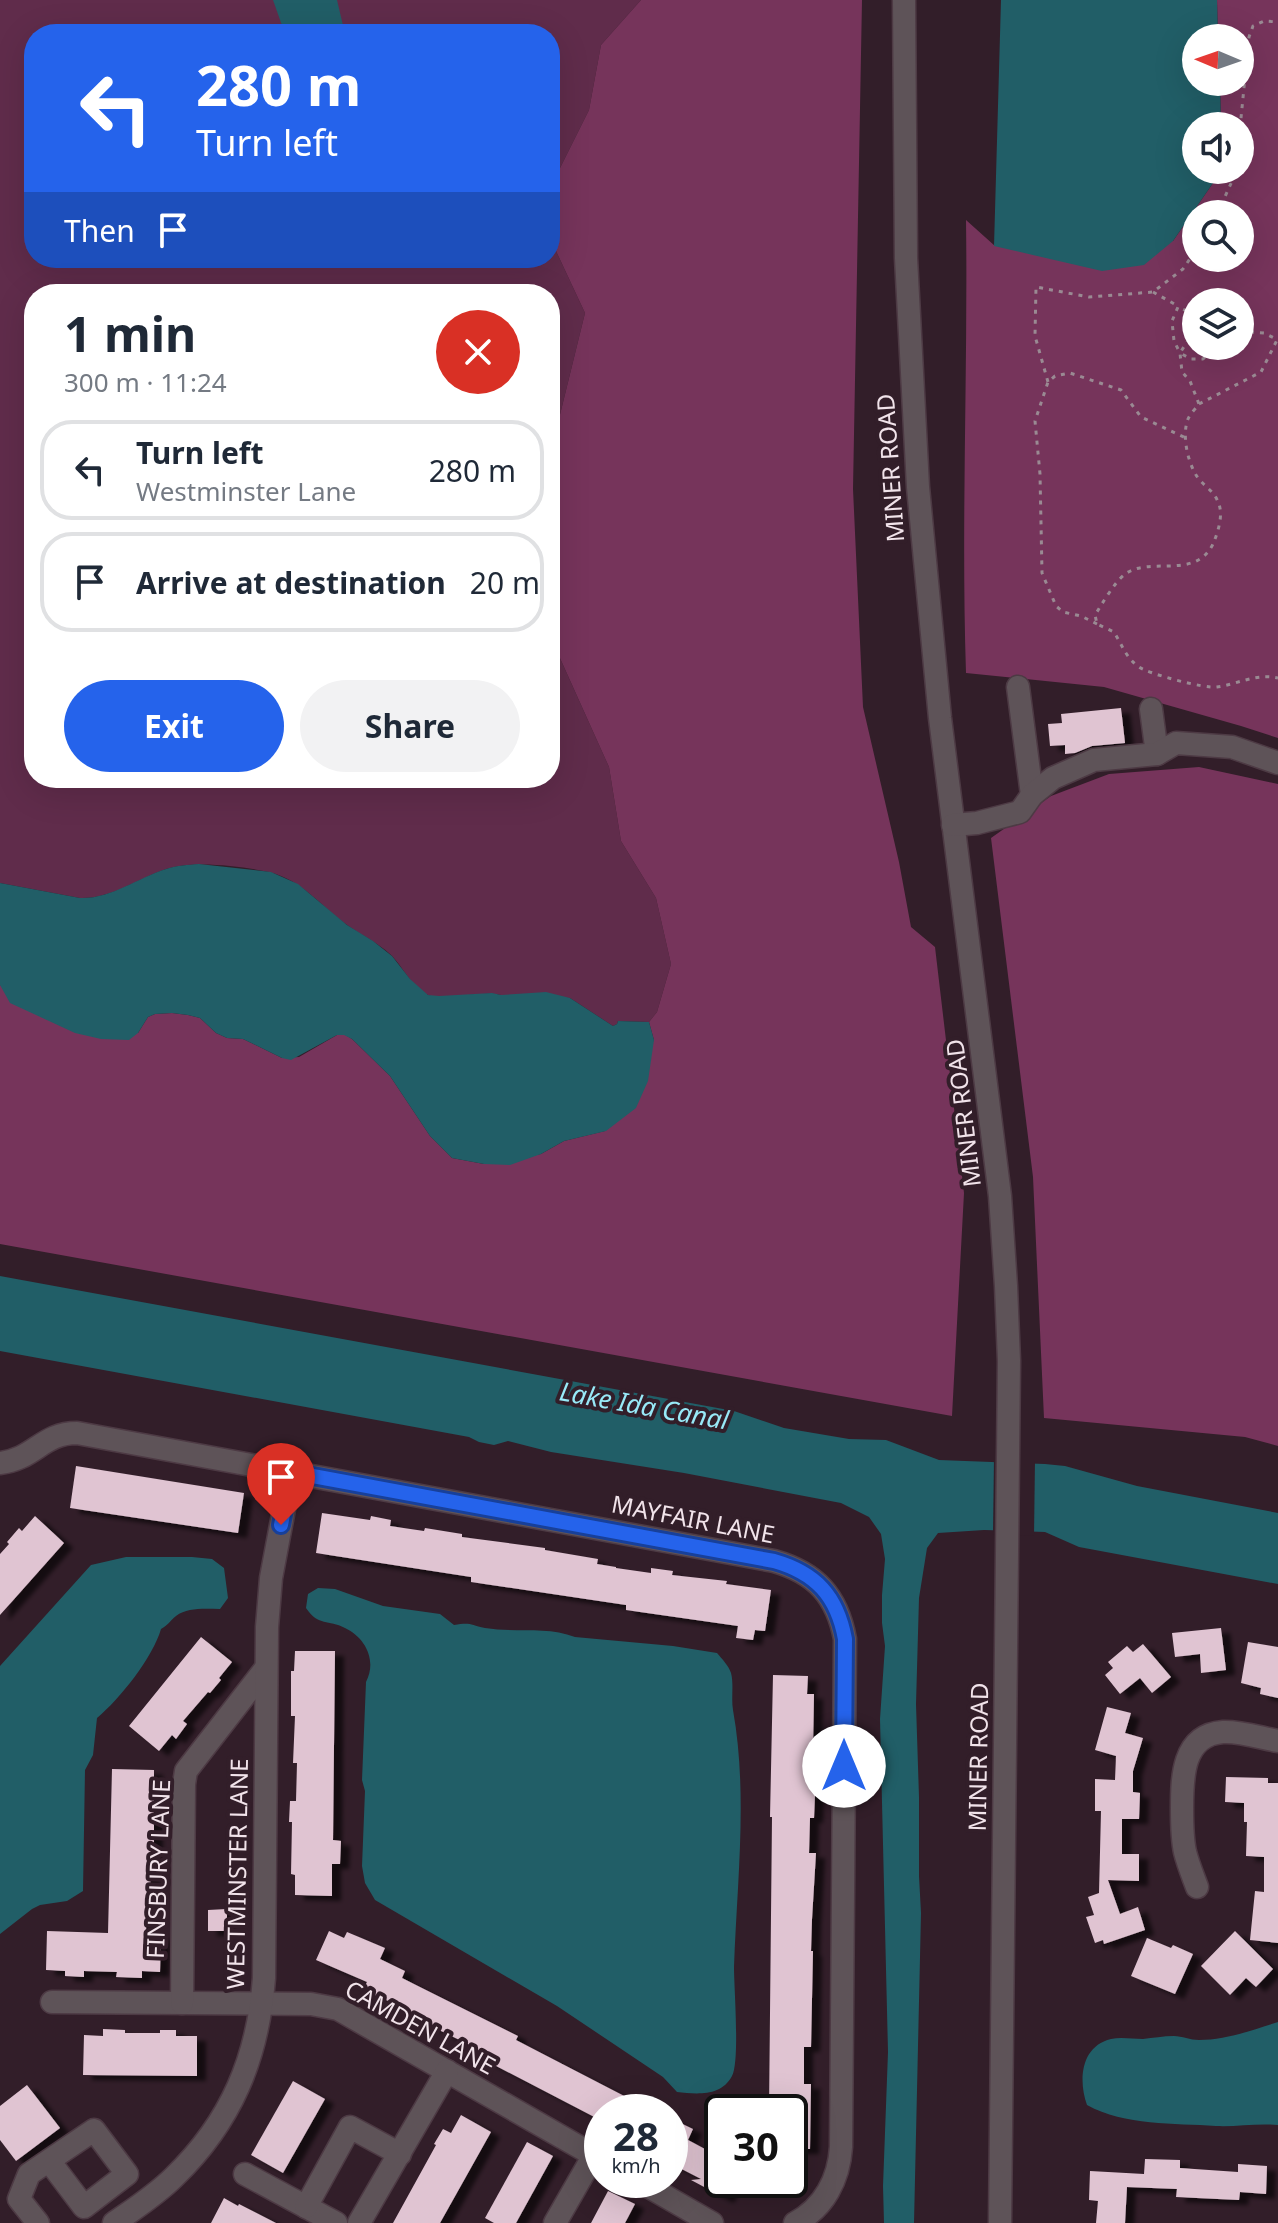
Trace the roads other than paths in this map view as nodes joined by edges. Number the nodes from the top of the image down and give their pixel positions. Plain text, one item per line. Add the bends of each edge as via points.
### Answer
1 (904, 0) edge
2 (1018, 687) dead end
3 (1151, 709) dead end
4 (1157, 754) junction
5 (1278, 763) edge
6 (1032, 795) junction
7 (953, 825) junction
8 (0, 1463) edge
9 (291, 1472) junction
10 (266, 1668) junction
11 (1278, 1741) edge
12 (1197, 1887) dead end
13 (52, 2002) dead end
14 (182, 2003) junction
15 (262, 2004) junction
16 (447, 2071) junction
17 (584, 2150) edge
18 (400, 2154) junction
19 (50, 2162) dead end
20 (245, 2174) dead end
21 (584, 2179) edge
22 (668, 2198) edge
23 (306, 2207) junction
24 (38, 2223) edge
25 (114, 2223) edge
26 (336, 2223) edge
27 (359, 2223) edge
28 (555, 2223) edge
29 (712, 2223) edge
30 (795, 2223) edge
31 (1000, 2223) edge

1 - 7 street, MINER ROAD via 913,422
2 - 6 street
3 - 4 street
4 - 5 street via 1176,743 1232,747
4 - 6 street via 1094,760 1053,778
6 - 7 street via 1020,812
7 - 31 street, MINER ROAD via 1000,1196 1008,1325
8 - 9 street, MAYFAIR LANE via 20,1459 52,1437 77,1433
9 - 10 street, WESTMINSTER LANE via 271,1578
9 - 30 street, MAYFAIR LANE via 774,1561 812,1578 831,1599 845,1639 841,2147 831,2187 814,2210
10 - 14 street, FINSBURY LANE via 186,1771
10 - 15 street, WESTMINSTER LANE
11 - 12 street via 1213,1734 1185,1762 1183,1836
13 - 14 street, CAMDEN LANE
14 - 15 street, CAMDEN LANE
15 - 16 street, CAMDEN LANE via 338,2009
15 - 25 street, WESTMINSTER LANE via 243,2077 213,2132 171,2180
16 - 17 street, CAMDEN LANE
16 - 18 street
18 - 23 street via 350,2127
18 - 27 street
19 - 24 street via 29,2174 19,2199
20 - 23 street
21 - 28 street
22 - 29 street
23 - 26 street

